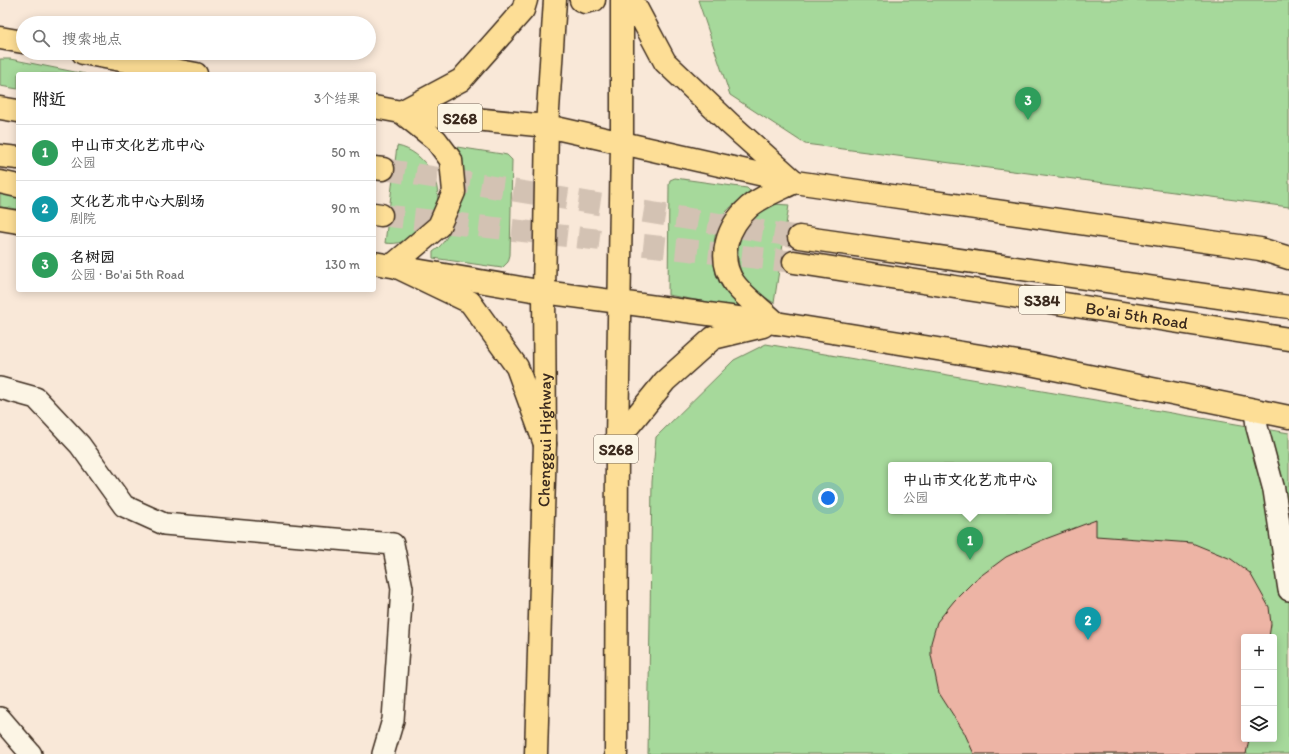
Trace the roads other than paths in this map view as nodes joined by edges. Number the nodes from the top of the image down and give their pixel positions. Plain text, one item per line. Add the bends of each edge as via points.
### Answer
1 (526, 0) edge
2 (555, 0) edge
3 (581, 0) edge
4 (594, 0) edge
5 (622, 0) edge
6 (632, 0) edge
7 (0, 38) edge
8 (16, 41) edge
9 (120, 60) edge
10 (185, 72) edge
11 (376, 107) edge
12 (0, 108) edge
13 (16, 111) edge
14 (401, 112) junction
15 (547, 126) junction
16 (622, 143) junction
17 (0, 156) edge
18 (16, 158) edge
19 (0, 182) edge
20 (795, 182) junction
21 (16, 186) edge
22 (0, 219) edge
23 (16, 222) edge
24 (800, 237) tunnel mouth
25 (1289, 258) edge
26 (794, 262) tunnel mouth
27 (383, 264) edge
28 (544, 292) junction
29 (618, 302) junction
30 (1289, 306) edge
31 (776, 323) junction
32 (1289, 339) edge
33 (0, 388) edge
34 (1255, 410) junction
35 (1289, 417) edge
36 (616, 440) junction
37 (545, 444) junction
38 (1282, 490) edge
39 (1289, 590) edge
40 (0, 718) edge
41 (31, 754) edge
42 (384, 754) edge
43 (536, 754) edge
44 (616, 754) edge

1 - 14 main road via 523,10 461,80
2 - 15 main road, Chenggui Highway
3 - 4 main road
5 - 16 main road
6 - 20 main road via 665,62
7 - 8 main road
9 - 10 main road
11 - 14 main road, S268
12 - 13 main road
14 - 15 main road, S268
14 - 27 main road via 436,140 452,160 454,192 439,226
15 - 16 main road, S268
15 - 28 main road, Chenggui Highway
16 - 20 main road
16 - 29 main road, S268
17 - 18 main road
19 - 21 main road
20 - 25 main road via 1260,249
20 - 31 main road via 750,206 733,224 727,240 725,257 734,283
22 - 23 main road
24 - 30 main road, Bo'ai 5th Road / S384
26 - 32 main road, Bo'ai 5th Road / S384
27 - 28 main road
27 - 37 main road via 470,302 516,367
28 - 29 main road
28 - 37 main road, Chenggui Highway
29 - 31 main road
29 - 36 main road, S268
31 - 34 main road via 1030,364
31 - 36 main road via 713,338 665,381
33 - 42 street via 36,398 80,445 124,506 164,524 393,544 402,588 393,720
34 - 35 main road
34 - 38 street via 1257,427
36 - 44 main road, S268
37 - 43 main road, Chenggui Highway
38 - 39 street
40 - 41 street

